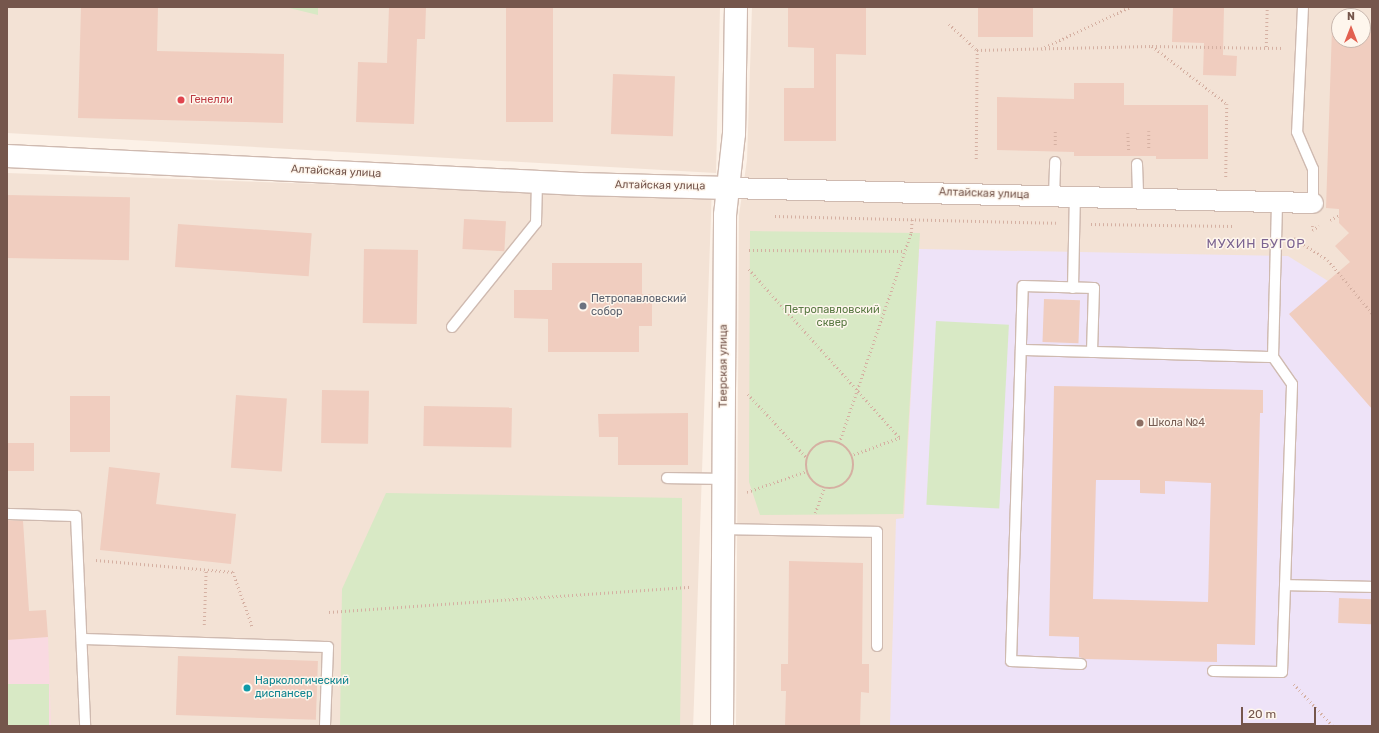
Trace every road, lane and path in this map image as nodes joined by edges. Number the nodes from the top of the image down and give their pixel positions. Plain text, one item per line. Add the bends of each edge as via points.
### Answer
1 (736, 7) edge
2 (1130, 7) edge
3 (1267, 7) edge
4 (1303, 7) edge
5 (949, 24) dead end
6 (1152, 46) junction
7 (977, 50) junction
8 (1038, 50) junction
9 (1149, 131) dead end
10 (1149, 151) dead end
11 (7, 156) edge
12 (976, 159) dead end
13 (1054, 162) dead end
14 (1138, 164) dead end
15 (537, 182) junction
16 (728, 188) junction
17 (1054, 196) junction
18 (1074, 196) junction
19 (1138, 198) junction
20 (1226, 201) junction
21 (1277, 202) junction
22 (1313, 203) joint
23 (775, 216) dead end
24 (1074, 223) junction
25 (1238, 226) dead end
26 (911, 233) dead end
27 (1307, 247) dead end
28 (747, 250) dead end
29 (904, 251) junction
30 (747, 267) dead end
31 (1073, 288) junction
32 (1372, 313) edge
33 (452, 327) dead end
34 (1021, 350) junction
35 (1092, 352) junction
36 (1273, 357) junction
37 (857, 390) junction
38 (746, 391) dead end
39 (839, 444) junction
40 (851, 456) junction
41 (808, 458) junction
42 (807, 471) junction
43 (667, 478) dead end
44 (723, 479) junction
45 (824, 488) junction
46 (744, 493) dead end
47 (7, 514) edge
48 (815, 514) dead end
49 (723, 529) junction
50 (78, 558) junction
51 (206, 570) junction
52 (1285, 585) junction
53 (691, 587) dead end
54 (1372, 587) edge
55 (329, 612) dead end
56 (82, 639) junction
57 (203, 643) junction
58 (259, 645) junction
59 (876, 646) dead end
60 (1081, 664) dead end
61 (1213, 671) dead end
62 (1282, 672) junction
63 (85, 726) edge
64 (325, 726) edge
65 (722, 726) edge
66 (1333, 726) edge

1 - 16 main road, Тверская улица via 734,134
2 - 8 path
3 - 6 path via 1266,47
4 - 22 lane via 1297,132 1313,169
5 - 7 path
6 - 8 path
6 - 20 path via 1227,104
7 - 8 path
7 - 12 path
9 - 10 path
11 - 15 main road, Алтайская улица
13 - 17 lane
14 - 19 lane
15 - 16 main road, Алтайская улица
15 - 33 lane via 536,223
16 - 17 street, Алтайская улица
16 - 44 main road, Тверская улица via 725,215
17 - 18 street, Алтайская улица
18 - 19 street, Алтайская улица
18 - 24 lane
19 - 20 street, Алтайская улица
20 - 21 street, Алтайская улица
21 - 22 street, Алтайская улица
21 - 36 lane
23 - 24 path
24 - 25 path
24 - 31 lane
26 - 29 path
27 - 32 path via 1328,260
28 - 29 path
29 - 37 path
30 - 37 path
31 - 34 lane via 1023,286
31 - 35 lane via 1094,288
34 - 35 lane
34 - 60 lane via 1011,661
35 - 36 lane
36 - 52 lane via 1292,384
37 - 39 path
37 - 40 path via 900,438
38 - 41 path
39 - 40 path via 848,450
39 - 41 path via 822,443 816,446
40 - 45 path via 853,471 845,484 832,489
41 - 42 path
42 - 45 path via 813,482
42 - 46 path
43 - 44 lane
44 - 49 main road, Тверская улица
45 - 48 path
47 - 50 lane via 76,516
49 - 59 lane via 876,532
49 - 65 main road, Тверская улица
50 - 51 path
50 - 56 lane
51 - 57 path
51 - 58 path via 234,572
52 - 54 lane
52 - 62 lane
53 - 55 path
56 - 57 lane
56 - 63 lane
57 - 58 lane
58 - 64 lane via 328,647
61 - 62 lane
62 - 66 path

